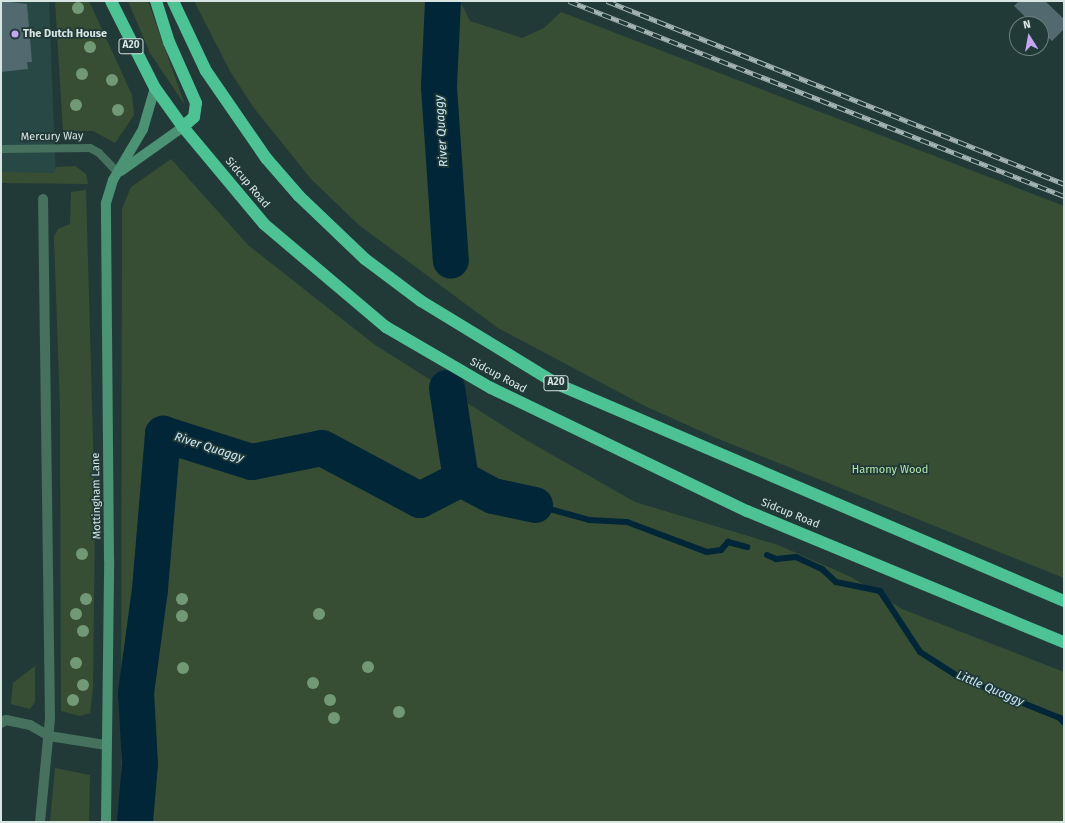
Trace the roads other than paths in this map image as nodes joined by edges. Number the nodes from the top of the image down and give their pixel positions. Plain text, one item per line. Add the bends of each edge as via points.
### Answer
1 (111, 1) edge
2 (156, 1) edge
3 (173, 1) edge
4 (155, 88) junction
5 (183, 127) junction
6 (1, 150) edge
7 (118, 173) junction
8 (43, 199) dead end
9 (1064, 601) edge
10 (1064, 642) edge
11 (1, 722) edge
12 (49, 736) junction
13 (106, 745) junction
14 (40, 822) edge
15 (106, 822) edge

1 - 4 highway, Sidcup Road / A20
2 - 5 highway via 169,42 196,103 194,117
3 - 9 highway, Sidcup Road / A20 via 215,85 266,158 299,196 365,259 421,301 557,384
4 - 5 highway, Sidcup Road / A20
4 - 7 street, Mottingham Lane via 143,129
5 - 7 street, Mottingham Lane
5 - 10 highway, Sidcup Road / A20 via 264,224 386,327 491,388 747,510
6 - 7 lane, Mercury Way via 90,148 99,153
7 - 13 street, Mottingham Lane via 108,190 105,221 109,560
8 - 12 street
11 - 12 street via 6,720 30,725
12 - 13 street
12 - 14 street
13 - 15 street, Mottingham Lane

